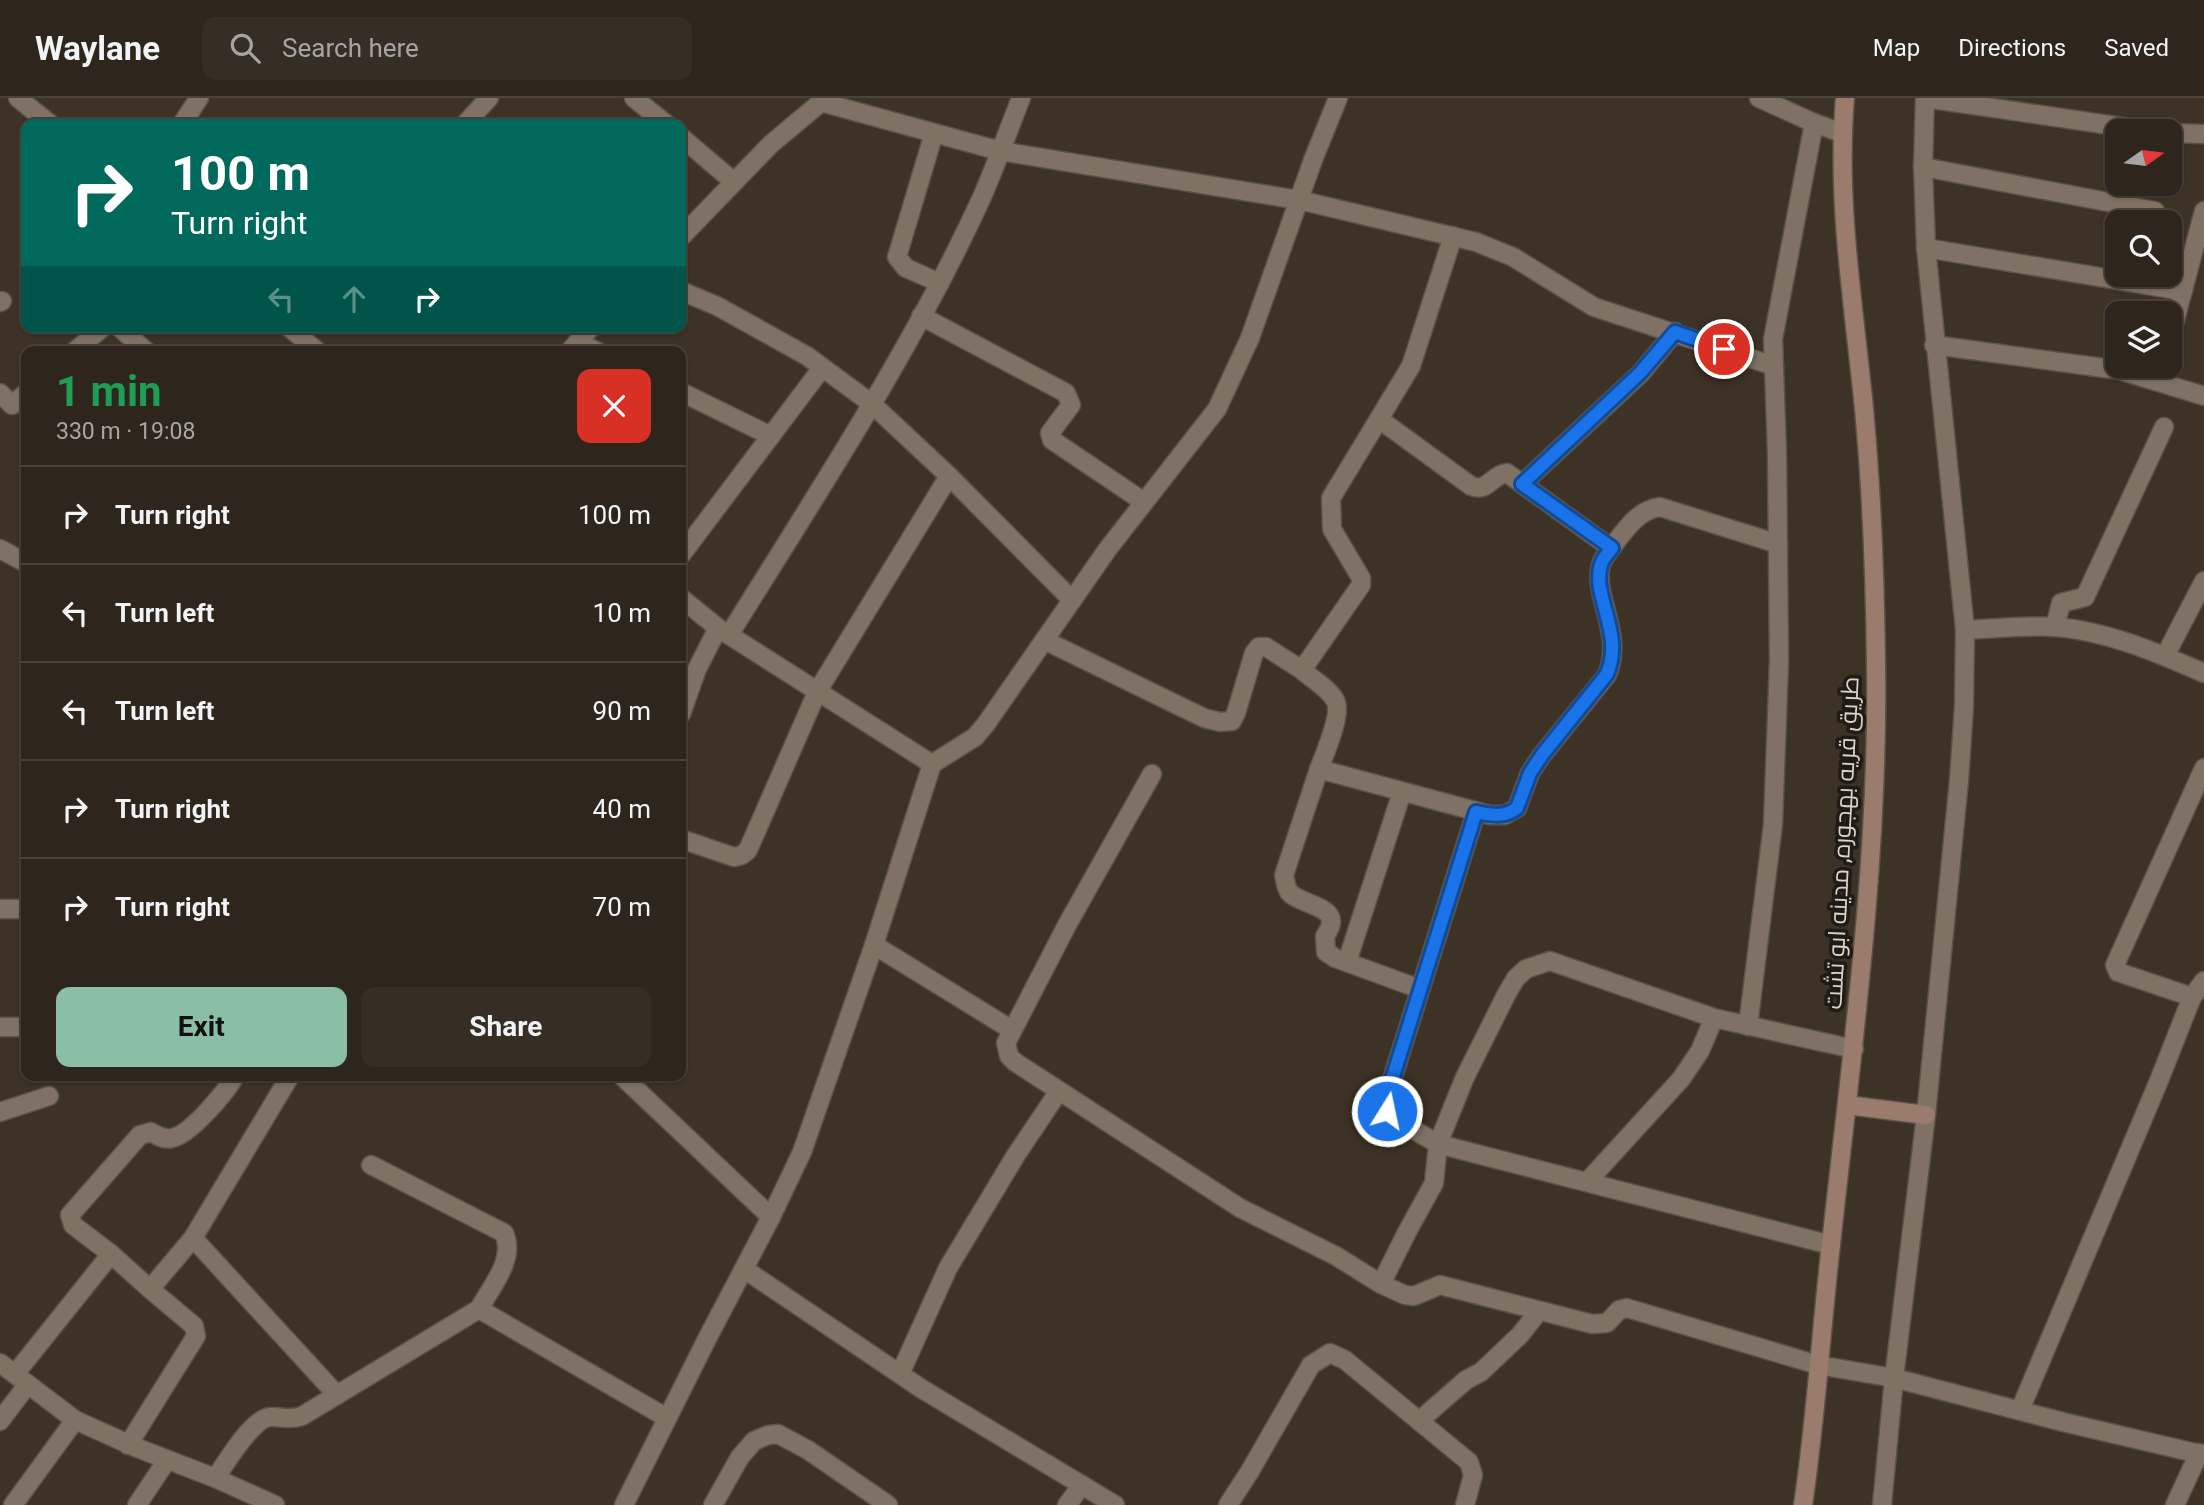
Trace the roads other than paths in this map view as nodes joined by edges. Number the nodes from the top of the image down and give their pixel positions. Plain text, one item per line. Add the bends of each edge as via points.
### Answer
1 (18, 98) edge
2 (199, 98) edge
3 (489, 98) edge
4 (634, 98) edge
5 (1021, 98) edge
6 (1338, 98) edge
7 (1759, 98) edge
8 (1845, 98) edge
9 (1925, 98) edge
10 (824, 100) edge
11 (44, 119) edge
12 (185, 119) edge
13 (470, 119) edge
14 (657, 119) edge
15 (1814, 123) junction
16 (2105, 124) edge
17 (934, 133) junction
18 (1842, 133) junction
19 (2182, 133) edge
20 (2204, 134) edge
21 (686, 141) edge
22 (1000, 151) junction
23 (1923, 167) junction
24 (734, 182) junction
25 (1299, 200) junction
26 (2150, 210) edge
27 (2204, 211) edge
28 (686, 232) edge
29 (1453, 236) junction
30 (1926, 248) junction
31 (940, 283) junction
32 (2183, 291) junction
33 (686, 293) edge
34 (2180, 301) edge
35 (921, 316) junction
36 (1675, 332) junction
37 (96, 333) edge
38 (125, 333) edge
39 (296, 333) edge
40 (1934, 345) junction
41 (81, 346) edge
42 (141, 346) edge
43 (311, 346) edge
44 (1774, 366) junction
45 (822, 368) junction
46 (2105, 368) edge
47 (2169, 378) edge
48 (686, 394) edge
49 (21, 396) edge
50 (2204, 396) edge
51 (872, 404) junction
52 (4, 405) edge
53 (1379, 419) junction
54 (2164, 427) dead end
55 (771, 436) junction
56 (949, 476) junction
57 (1522, 484) junction
58 (1144, 502) junction
59 (1778, 544) junction
60 (686, 548) edge
61 (1612, 548) junction
62 (0, 549) edge
63 (21, 560) edge
64 (2204, 581) edge
65 (1072, 600) junction
66 (686, 602) edge
67 (2055, 627) junction
68 (1965, 630) junction
69 (723, 631) junction
70 (1044, 640) junction
71 (2165, 656) junction
72 (1302, 670) junction
73 (2204, 673) edge
74 (817, 692) junction
75 (686, 700) edge
76 (932, 764) junction
77 (2204, 768) edge
78 (1319, 769) junction
79 (1152, 774) dead end
80 (1402, 792) junction
81 (1476, 812) junction
82 (686, 846) edge
83 (0, 909) edge
84 (21, 909) edge
85 (874, 945) junction
86 (1347, 962) junction
87 (2204, 981) edge
88 (1420, 989) junction
89 (2192, 997) junction
90 (1714, 1018) junction
91 (1748, 1026) junction
92 (0, 1027) edge
93 (21, 1027) edge
94 (1012, 1030) junction
95 (1854, 1049) junction
96 (232, 1081) edge
97 (287, 1081) edge
98 (627, 1081) edge
99 (1059, 1091) junction
100 (49, 1096) dead end
101 (1847, 1105) junction
102 (0, 1112) edge
103 (1926, 1115) junction
104 (1438, 1144) junction
105 (371, 1165) dead end
106 (1587, 1182) junction
107 (771, 1217) junction
108 (193, 1238) junction
109 (1830, 1245) junction
110 (111, 1254) junction
111 (744, 1269) junction
112 (1381, 1284) junction
113 (150, 1289) junction
114 (479, 1309) junction
115 (1539, 1311) junction
116 (0, 1363) edge
117 (1818, 1365) junction
118 (900, 1374) junction
119 (1895, 1378) junction
120 (22, 1379) junction
121 (337, 1395) junction
122 (2020, 1410) junction
123 (667, 1418) junction
124 (75, 1420) junction
125 (0, 1421) edge
126 (1419, 1421) junction
127 (128, 1444) junction
128 (2201, 1454) edge
129 (167, 1460) junction
130 (215, 1478) junction
131 (1082, 1485) junction
132 (13, 1505) edge
133 (136, 1505) edge
134 (275, 1505) edge
135 (624, 1505) edge
136 (713, 1505) edge
137 (888, 1505) edge
138 (1067, 1505) edge
139 (1115, 1505) edge
140 (1228, 1505) edge
141 (1465, 1505) edge
142 (1803, 1505) edge
143 (1882, 1505) edge
144 (2175, 1505) edge

1 - 11 street
2 - 12 street
3 - 13 street
4 - 14 street
5 - 22 street
6 - 25 street
7 - 15 street
8 - 18 street, طريق قريه بهجوره, مدينه ابو تشت
9 - 16 street
9 - 23 street
10 - 17 street
10 - 24 street
15 - 18 street
15 - 44 street via 1773,339
17 - 22 street
17 - 31 street via 897,257 906,268
18 - 95 street, طريق قريه بهجوره, مدينه ابو تشت via 1850,284 1873,538 1877,666 1874,807
19 - 20 street
21 - 24 street
22 - 25 street
22 - 31 street
23 - 26 street
23 - 30 street
24 - 28 street
25 - 29 street
25 - 58 street via 1250,338 1217,409
27 - 32 street
29 - 36 street via 1513,257 1594,307
29 - 53 street via 1411,366
30 - 32 street
30 - 40 street
31 - 35 street
32 - 34 street
33 - 45 street via 717,306
35 - 51 street
35 - 58 street via 1066,393 1071,405 1050,433 1052,440
36 - 44 street
36 - 57 street via 1640,373
37 - 41 street
38 - 42 street
39 - 43 street
40 - 46 street
40 - 68 street
44 - 59 street
45 - 51 street
45 - 55 street
47 - 50 street
48 - 55 street
49 - 52 street
51 - 56 street
51 - 69 street
53 - 57 street via 1471,486 1481,488 1507,473
53 - 72 street via 1330,506 1332,529 1361,584
54 - 67 street via 2085,597 2061,603
55 - 60 street
56 - 65 street
56 - 74 street
57 - 61 street
58 - 65 street
59 - 61 street via 1651,508 1639,514
59 - 91 street via 1773,824
61 - 81 street via 1601,569 1614,643 1607,674 1542,755 1517,808 1505,815
62 - 63 street
64 - 71 street
65 - 70 street
66 - 69 street
67 - 68 street
67 - 71 street
68 - 103 street via 1959,780
69 - 74 street
69 - 75 street via 697,668
70 - 72 street via 1220,722 1232,721 1259,647
70 - 76 street via 975,737
71 - 73 street
72 - 78 street via 1337,706
74 - 76 street
74 - 82 street via 748,850 734,857
76 - 85 street
77 - 89 street via 2115,965 2118,972
78 - 80 street
78 - 86 street via 1284,875 1290,894 1326,911 1330,918 1326,952
79 - 94 street
80 - 81 street
80 - 86 street
81 - 88 street
83 - 84 street
85 - 94 street
85 - 107 street via 802,1152
86 - 88 street
87 - 89 street
88 - 104 street via 1386,1100 1387,1111 1396,1121
89 - 122 street
90 - 91 street
90 - 104 street via 1550,961 1526,969 1500,1006
90 - 106 street via 1681,1079
91 - 95 street
92 - 93 street
94 - 99 street via 1006,1043 1009,1056
95 - 101 street, طريق قريه بهجوره, مدينه ابو تشت
96 - 110 street via 179,1136 140,1135 72,1212 71,1222
97 - 108 street
98 - 107 street
99 - 112 street via 1240,1208 1336,1255
99 - 118 street via 948,1268
100 - 102 street
101 - 103 street
101 - 109 street, طريق قريه بهجوره, مدينه ابو تشت
103 - 119 street
104 - 106 street
104 - 112 street via 1434,1184
105 - 114 street via 504,1233 509,1250
106 - 109 street
107 - 111 street
108 - 113 street
108 - 121 street
109 - 117 street, طريق قريه بهجوره, مدينه ابو تشت
110 - 113 street
110 - 120 street
111 - 118 street
111 - 123 street
112 - 115 street via 1414,1296 1440,1285
113 - 127 street via 194,1326 196,1336
114 - 121 street
114 - 123 street
115 - 117 street via 1592,1324 1607,1323 1626,1308
115 - 126 street via 1481,1373 1466,1380
116 - 120 street
117 - 119 street
117 - 142 street, طريق قريه بهجوره, مدينه ابو تشت
118 - 131 street
119 - 122 street
119 - 143 street
120 - 124 street
120 - 125 street
121 - 130 street via 292,1419 264,1419 249,1431
122 - 128 street
123 - 135 street
124 - 127 street
124 - 132 street
126 - 140 street via 1345,1360 1330,1353 1311,1365
126 - 141 street via 1469,1462 1473,1475
127 - 129 street
128 - 144 street
129 - 130 street
129 - 133 street
130 - 134 street
131 - 138 street
131 - 139 street
136 - 137 street via 754,1441 778,1434

